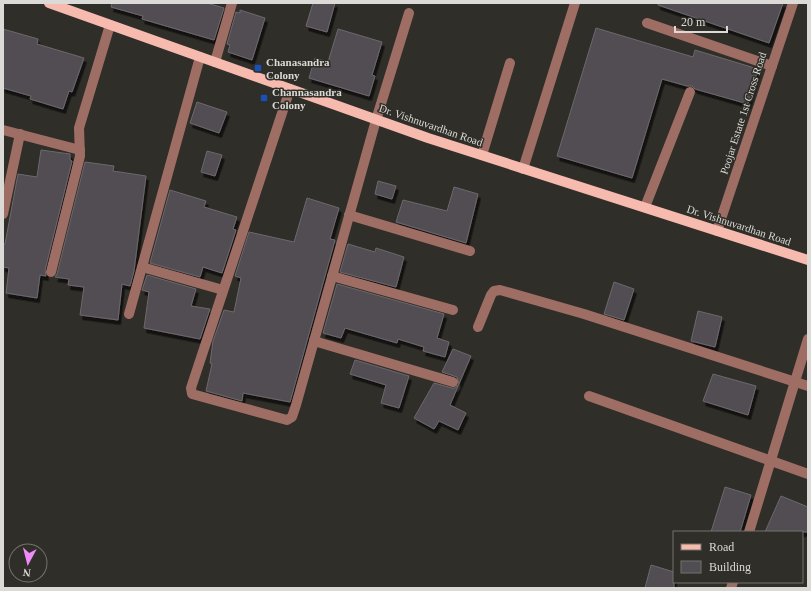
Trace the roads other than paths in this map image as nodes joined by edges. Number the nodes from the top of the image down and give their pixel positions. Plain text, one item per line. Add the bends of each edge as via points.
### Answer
1 (49, 3) edge
2 (232, 3) edge
3 (575, 3) edge
4 (793, 3) edge
5 (71, 7) edge
6 (409, 13) dead end
7 (647, 23) dead end
8 (110, 25) junction
9 (200, 57) junction
10 (215, 62) junction
11 (510, 63) dead end
12 (772, 66) junction
13 (290, 89) junction
14 (690, 92) dead end
15 (376, 120) junction
16 (3, 130) edge
17 (20, 134) junction
18 (80, 150) junction
19 (482, 155) junction
20 (523, 169) junction
21 (645, 207) junction
22 (3, 214) edge
23 (349, 214) junction
24 (717, 231) junction
25 (470, 252) dead end
26 (808, 260) edge
27 (142, 267) junction
28 (51, 272) dead end
29 (332, 276) junction
30 (223, 290) junction
31 (453, 310) dead end
32 (129, 314) dead end
33 (478, 327) dead end
34 (808, 339) edge
35 (314, 341) junction
36 (453, 382) dead end
37 (793, 382) junction
38 (808, 386) edge
39 (590, 396) dead end
40 (772, 462) junction
41 (808, 474) edge
42 (749, 531) edge

1 - 5 main road, Dr. Vishnuvardhan Road
2 - 10 street
3 - 20 street
4 - 12 street, Poojar Estate 1st Cross Road
5 - 8 main road, Dr. Vishnuvardhan Road
6 - 15 street
7 - 12 street
8 - 9 main road, Dr. Vishnuvardhan Road
8 - 18 street via 79,128
9 - 10 main road, Dr. Vishnuvardhan Road
9 - 27 street
10 - 13 main road, Dr. Vishnuvardhan Road
11 - 19 street
12 - 24 street, Poojar Estate 1st Cross Road
13 - 15 main road, Dr. Vishnuvardhan Road
13 - 30 street
14 - 21 street
15 - 19 main road, Dr. Vishnuvardhan Road
15 - 23 street
16 - 17 street
17 - 18 street
17 - 22 street
18 - 28 street
19 - 20 main road, Dr. Vishnuvardhan Road
20 - 21 main road, Dr. Vishnuvardhan Road
21 - 24 main road, Dr. Vishnuvardhan Road
23 - 25 street
23 - 29 street
24 - 26 main road, Dr. Vishnuvardhan Road
27 - 30 street
27 - 32 street
29 - 31 street
29 - 35 street
30 - 35 street via 190,388 192,394 290,420
33 - 37 street via 491,294 500,290 584,314
34 - 37 street
35 - 36 street
37 - 38 street
37 - 40 street
39 - 40 street
40 - 41 street
40 - 42 street

